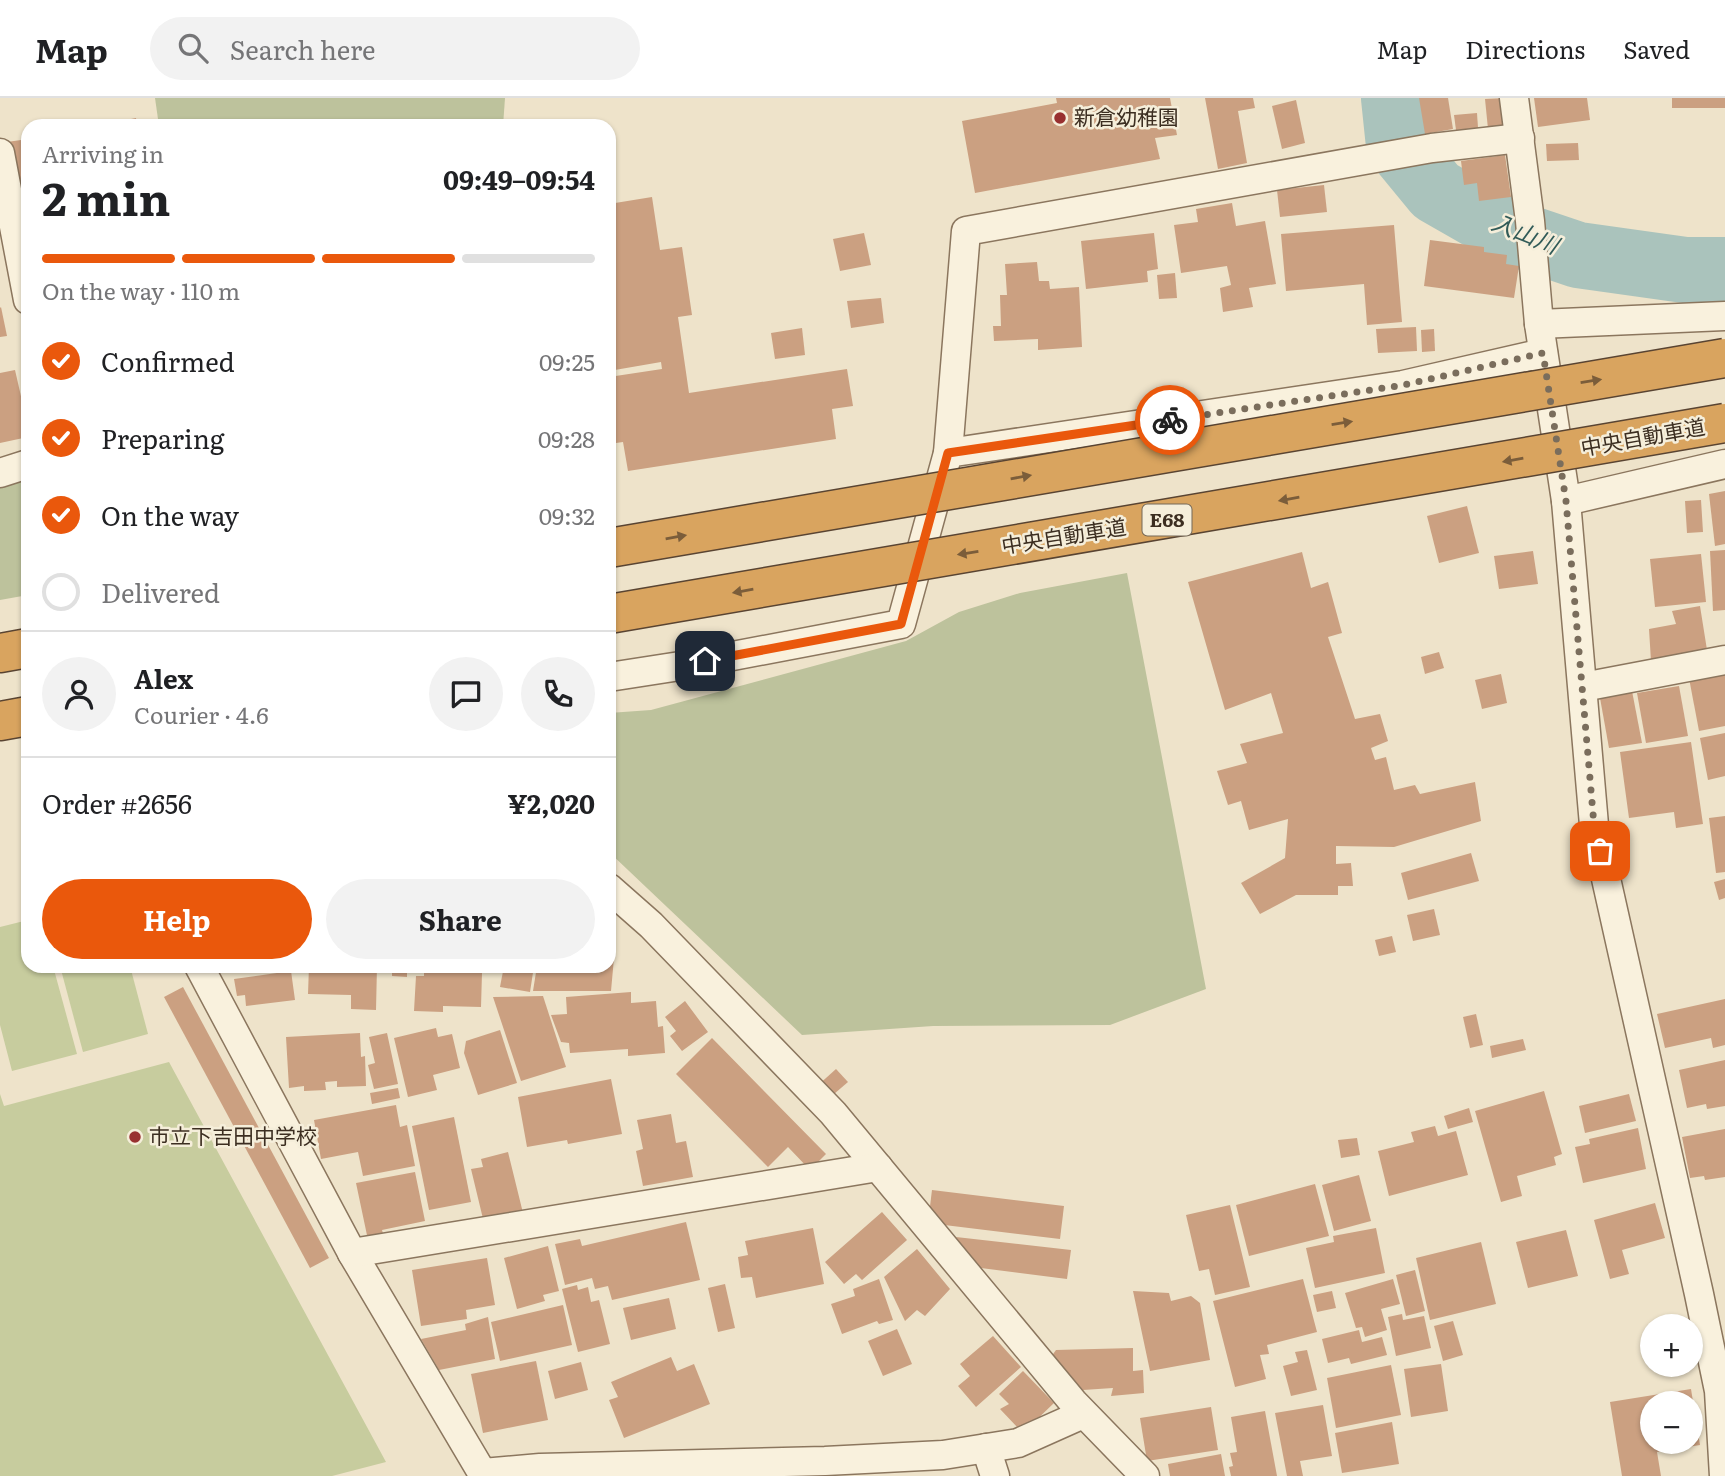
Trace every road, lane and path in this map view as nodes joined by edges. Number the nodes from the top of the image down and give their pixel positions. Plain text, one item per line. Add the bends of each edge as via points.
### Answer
1 (1514, 98) edge
2 (1520, 138) junction
3 (0, 153) edge
4 (21, 263) edge
5 (1725, 316) edge
6 (1539, 324) junction
7 (1543, 353) junction
8 (1725, 358) edge
9 (1725, 423) edge
10 (948, 453) junction
11 (1725, 464) edge
12 (21, 466) edge
13 (0, 473) edge
14 (1566, 501) junction
15 (616, 547) edge
16 (616, 613) edge
17 (21, 649) edge
18 (0, 653) edge
19 (1725, 660) edge
20 (616, 676) edge
21 (1583, 687) junction
22 (21, 717) edge
23 (0, 721) edge
24 (616, 894) edge
25 (203, 973) edge
26 (878, 1167) junction
27 (352, 1253) junction
28 (1083, 1414) junction
29 (986, 1448) junction
30 (484, 1475) edge
31 (995, 1476) edge
32 (1145, 1476) edge
33 (1724, 1476) edge

1 - 2 street
2 - 6 street
2 - 10 street via 1432,148 966,231
3 - 4 street
5 - 6 street
6 - 7 street
7 - 10 street via 1404,385
7 - 14 street
15 -> 8 highway, bridge
9 -> 16 highway, 中央自動車道 / E68, bridge
10 - 20 street via 901,624
11 - 14 street
12 - 13 street
14 - 21 street
17 - 18 highway
19 - 21 street
21 - 33 street via 1594,825 1712,1355
22 - 23 highway
24 - 26 street via 824,1103
25 - 27 street
26 - 27 street
26 - 28 street
27 - 30 street
28 - 29 street via 1018,1443
28 - 32 street
29 - 30 street via 943,1455 540,1468
29 - 31 street

